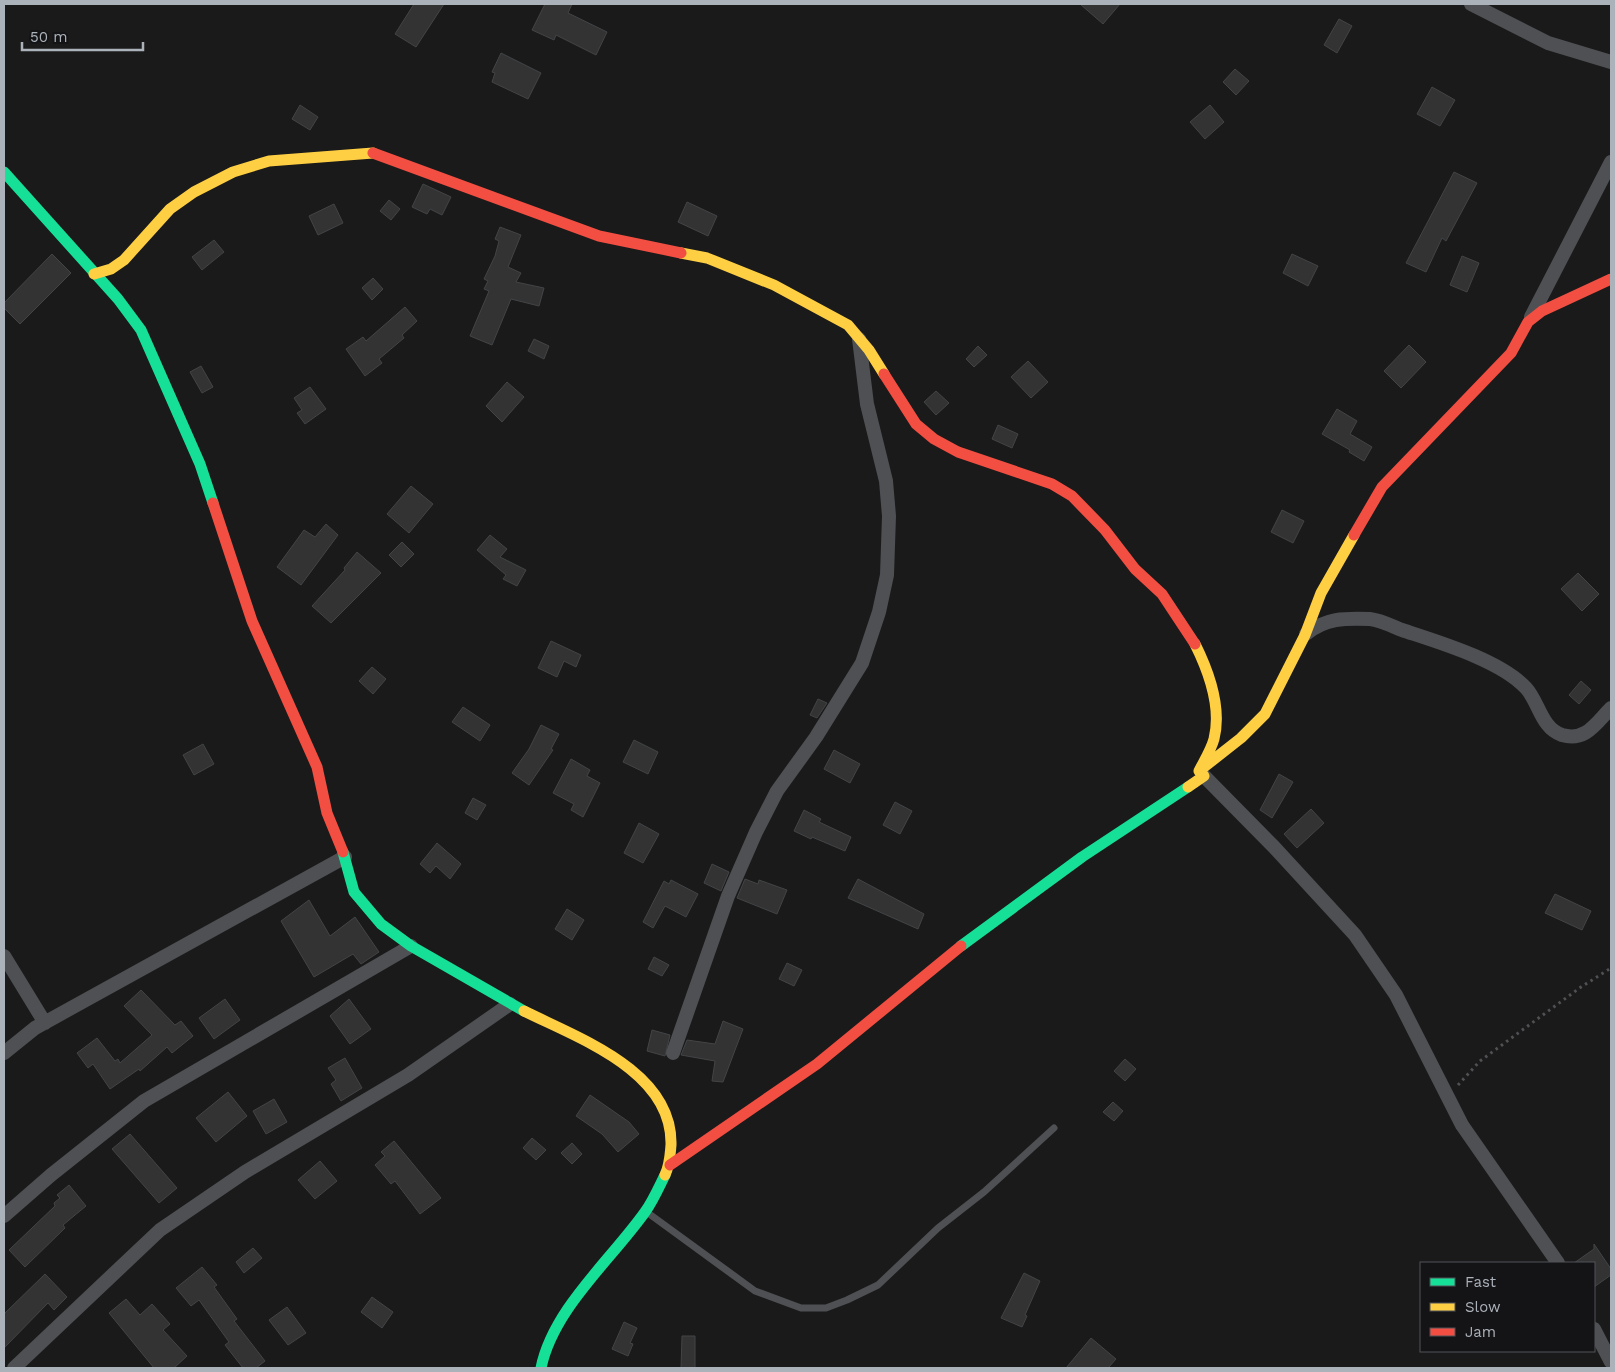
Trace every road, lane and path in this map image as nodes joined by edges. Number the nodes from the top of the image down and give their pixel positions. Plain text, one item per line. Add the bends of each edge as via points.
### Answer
1 (1471, 4) edge
2 (1611, 62) edge
3 (1611, 162) edge
4 (4, 172) edge
5 (94, 274) junction
6 (1611, 279) edge
7 (1528, 322) junction
8 (859, 336) junction
9 (1305, 635) junction
10 (1611, 708) edge
11 (1201, 774) junction
12 (345, 857) junction
13 (411, 946) junction
14 (4, 956) edge
15 (1611, 968) edge
16 (510, 1004) junction
17 (45, 1023) junction
18 (673, 1053) dead end
19 (4, 1054) edge
20 (1447, 1097) junction
21 (1054, 1128) dead end
22 (670, 1166) junction
23 (646, 1211) junction
24 (4, 1216) edge
25 (1557, 1262) edge
26 (1595, 1331) edge
27 (1611, 1362) edge
28 (14, 1368) edge
29 (541, 1368) edge

1 - 2 street via 1548,43
3 - 7 street
4 - 5 street
5 - 8 street via 111,269 124,260 170,210 186,198 233,172 269,161 370,152 599,236 707,258 734,268 815,305 848,324
5 - 12 street via 141,330 200,464 252,621 317,767 327,813
6 - 7 street via 1542,311
7 - 9 street via 1511,352 1495,371 1382,487 1321,593
8 - 11 street via 916,424 958,452 1014,469 1072,496 1105,530 1135,569 1167,600 1193,639 1205,664 1215,700 1214,739
8 - 18 street via 867,404 887,490 889,516 887,575 879,612 862,663 816,737 777,791 756,832 728,896
9 - 10 street via 1318,624 1334,620 1372,619 1449,646 1501,669 1526,688 1548,727 1561,734 1587,735
9 - 11 street via 1265,714
11 - 20 street via 1355,935 1396,995
11 - 22 street via 954,951 817,1064
12 - 13 street via 354,892 381,924
12 - 17 street
13 - 16 street
13 - 24 street via 144,1101
14 - 17 street
15 - 20 path via 1480,1061
16 - 22 street via 609,1053 643,1080 664,1109 671,1133
16 - 28 street via 408,1075 244,1172 160,1230
17 - 19 street
20 - 25 street via 1462,1125
21 - 23 lane via 984,1192 938,1228 878,1285 826,1308 801,1308 755,1291
22 - 23 street
23 - 29 street via 577,1297 558,1326
26 - 27 street

